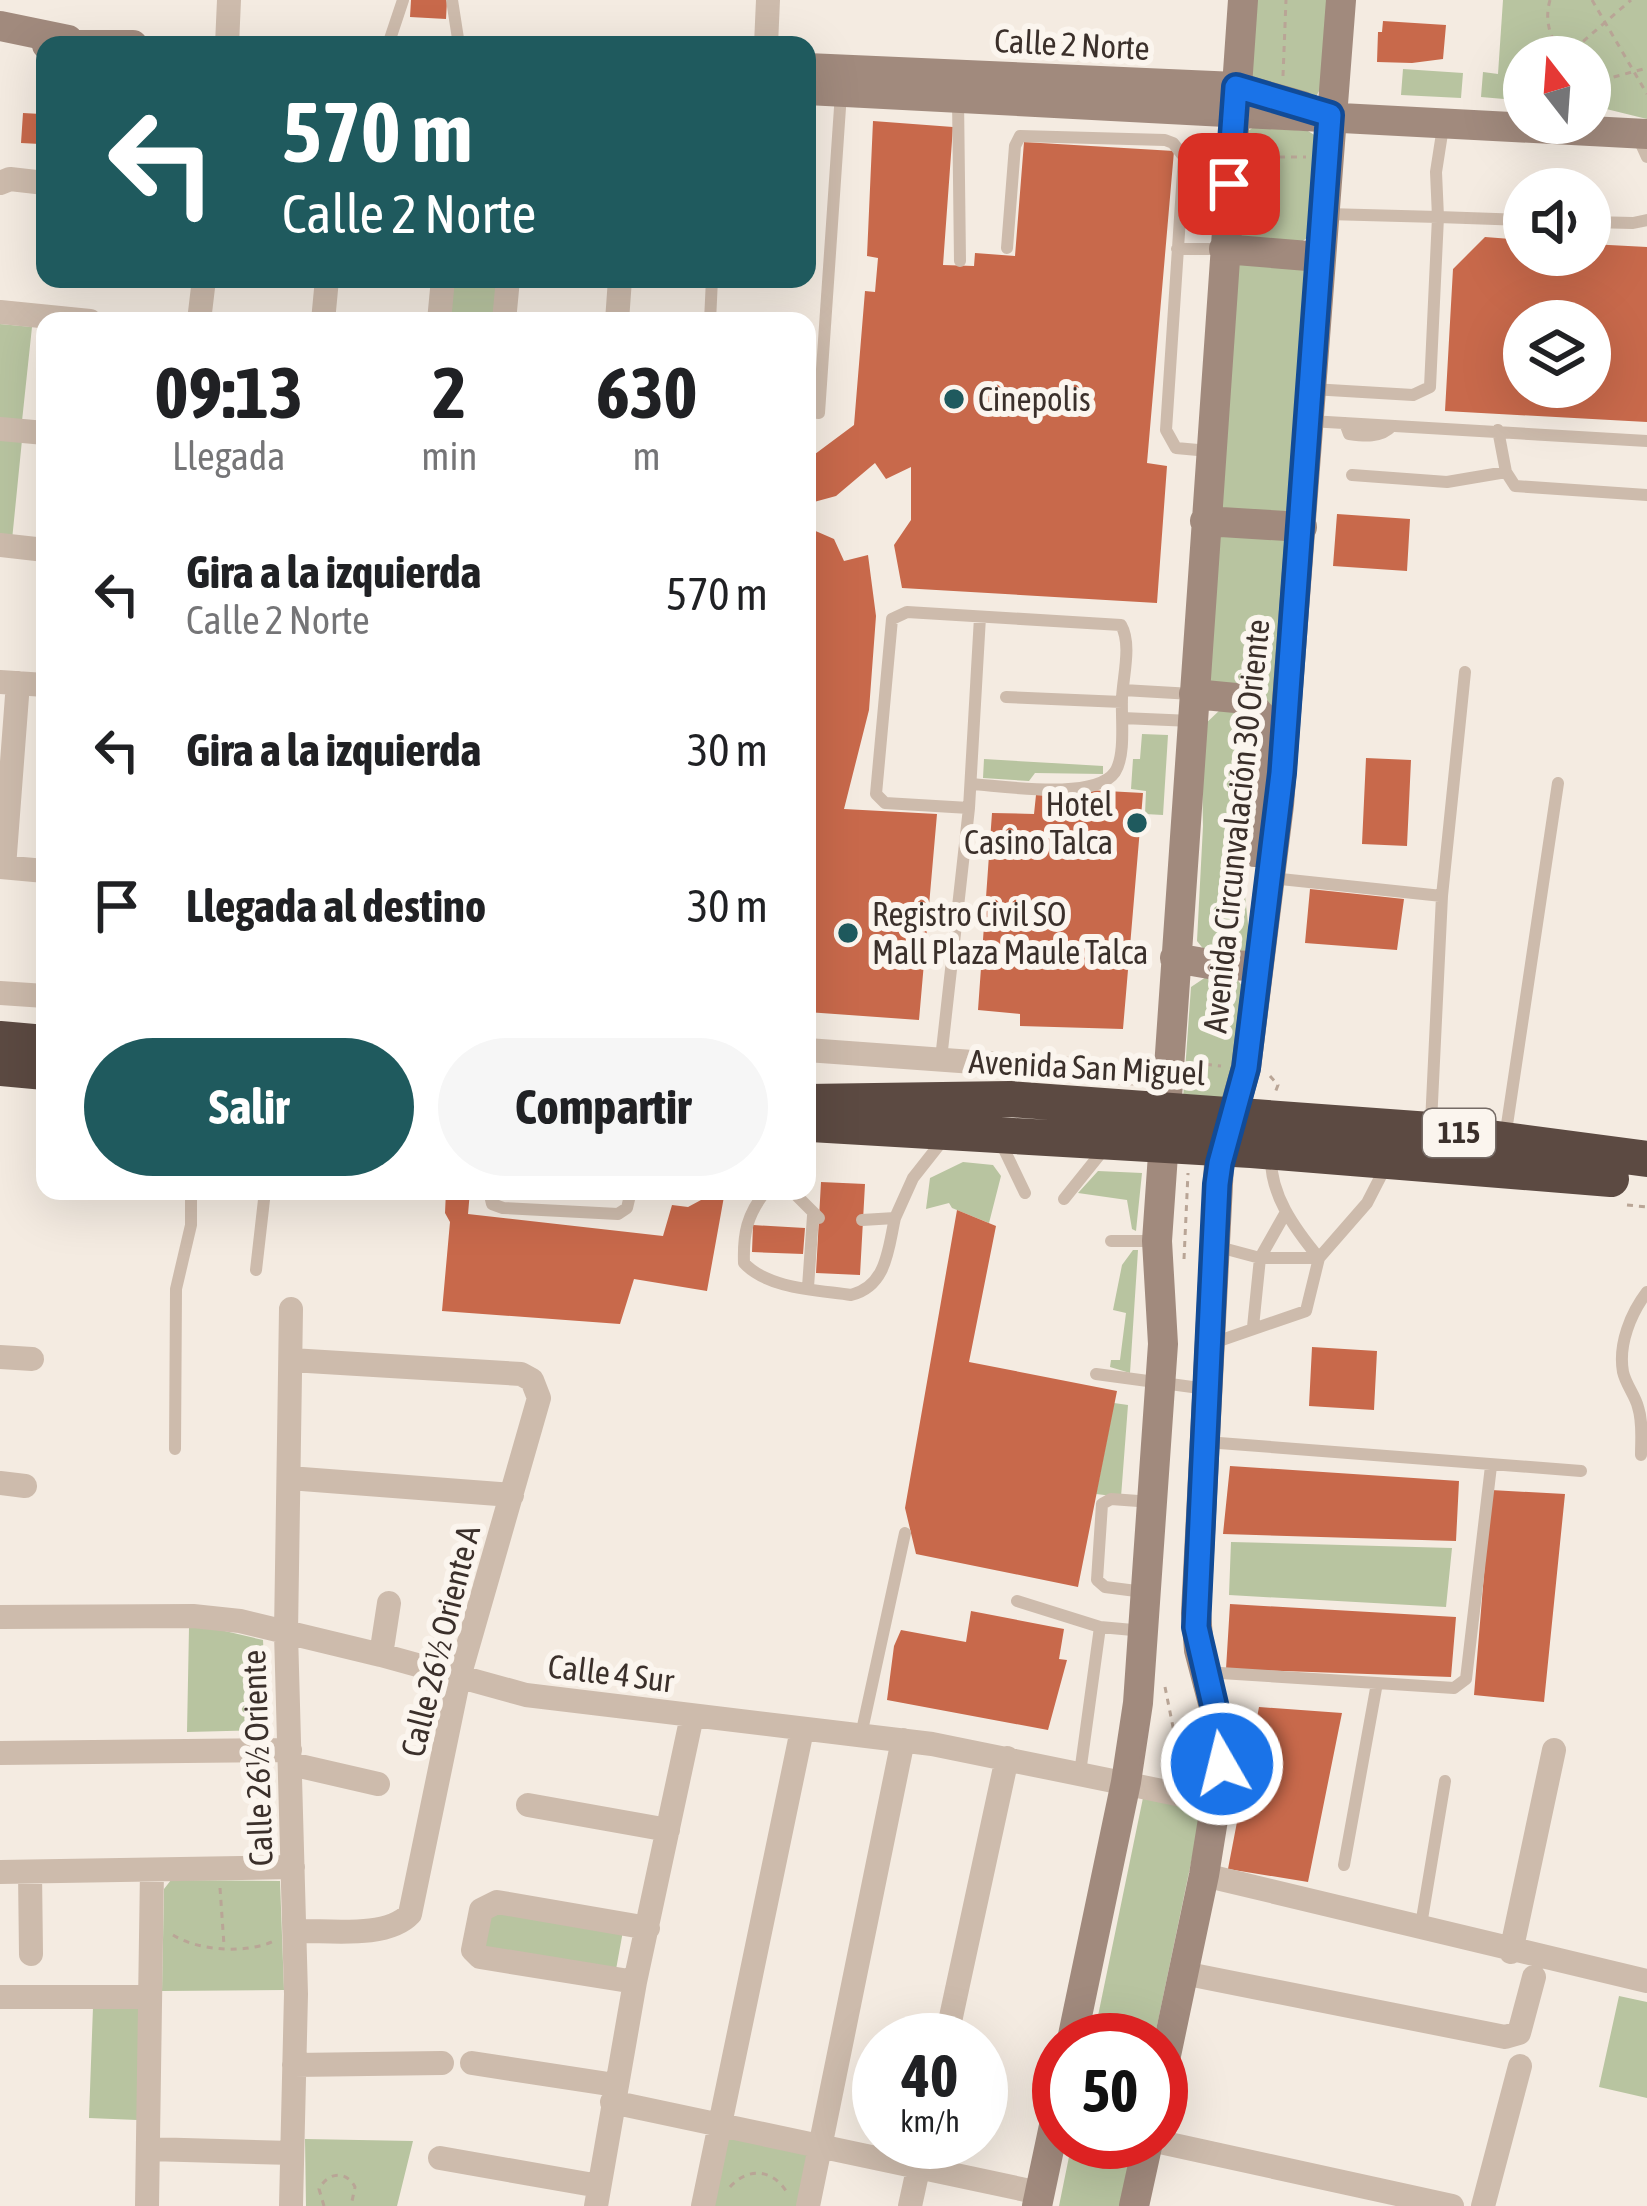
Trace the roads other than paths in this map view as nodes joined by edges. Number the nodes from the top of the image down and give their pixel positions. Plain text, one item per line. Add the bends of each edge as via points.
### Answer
1 (230, 0) edge
2 (403, 0) edge
3 (452, 0) edge
4 (769, 0) edge
5 (1243, 0) edge
6 (1341, 0) edge
7 (0, 26) edge
8 (44, 36) edge
9 (228, 36) edge
10 (391, 36) edge
11 (457, 36) edge
12 (767, 36) edge
13 (36, 45) edge
14 (0, 47) edge
15 (816, 69) edge
16 (816, 90) edge
17 (841, 91) junction
18 (958, 98) junction
19 (1236, 100) junction
20 (1330, 115) junction
21 (1444, 120) junction
22 (1643, 141) edge
23 (36, 182) edge
24 (0, 183) edge
25 (1323, 214) junction
26 (1438, 217) junction
27 (1503, 219) edge
28 (1647, 220) edge
29 (1611, 223) edge
30 (1007, 248) dead end
31 (1177, 249) junction
32 (1224, 249) junction
33 (1320, 257) junction
34 (960, 261) dead end
35 (0, 312) edge
36 (36, 316) edge
37 (1323, 389) junction
38 (816, 413) edge
39 (1309, 422) junction
40 (0, 429) edge
41 (1498, 430) junction
42 (36, 432) edge
43 (1647, 442) edge
44 (1210, 451) junction
45 (1506, 472) junction
46 (1352, 475) dead end
47 (1647, 495) edge
48 (1205, 521) junction
49 (1302, 527) junction
50 (0, 544) edge
51 (36, 549) edge
52 (980, 617) junction
53 (1465, 672) dead end
54 (9, 682) edge
55 (1122, 696) junction
56 (1006, 697) dead end
57 (1193, 708) junction
58 (1122, 718) junction
59 (1558, 783) dead end
60 (970, 784) junction
61 (969, 808) junction
62 (2, 867) edge
63 (36, 870) edge
64 (1268, 891) junction
65 (1442, 896) junction
66 (1175, 958) junction
67 (1258, 966) junction
68 (0, 993) edge
69 (36, 995) edge
70 (0, 1040) edge
71 (36, 1042) edge
72 (816, 1051) edge
73 (940, 1059) junction
74 (0, 1068) edge
75 (36, 1071) edge
76 (816, 1102) edge
77 (1165, 1111) junction
78 (816, 1124) edge
79 (1430, 1130) junction
80 (951, 1131) junction
81 (1230, 1132) junction
82 (998, 1137) junction
83 (1504, 1139) junction
84 (1109, 1143) junction
85 (1270, 1152) junction
86 (1647, 1159) edge
87 (1390, 1160) junction
88 (1647, 1183) edge
89 (1025, 1193) dead end
90 (1064, 1199) dead end
91 (191, 1200) edge
92 (265, 1200) edge
93 (491, 1200) edge
94 (629, 1200) edge
95 (758, 1200) edge
96 (800, 1200) edge
97 (1286, 1212) junction
98 (895, 1218) junction
99 (862, 1220) dead end
100 (1111, 1241) dead end
101 (1157, 1241) junction
102 (1215, 1246) junction
103 (1260, 1258) junction
104 (1319, 1258) junction
105 (256, 1270) dead end
106 (808, 1287) junction
107 (1647, 1292) edge
108 (292, 1309) dead end
109 (1253, 1327) junction
110 (1210, 1344) junction
111 (0, 1357) edge
112 (32, 1359) dead end
113 (291, 1360) junction
114 (1096, 1374) dead end
115 (1161, 1384) junction
116 (1208, 1389) junction
117 (1206, 1442) junction
118 (175, 1449) dead end
119 (1641, 1455) dead end
120 (1492, 1466) junction
121 (1581, 1471) dead end
122 (289, 1478) junction
123 (512, 1495) junction
124 (1154, 1502) junction
125 (905, 1533) dead end
126 (1148, 1586) junction
127 (1197, 1599) junction
128 (1017, 1601) dead end
129 (389, 1603) dead end
130 (0, 1617) edge
131 (1100, 1627) junction
132 (1144, 1631) junction
133 (286, 1633) junction
134 (381, 1655) junction
135 (1204, 1672) junction
136 (459, 1677) junction
137 (1377, 1684) junction
138 (692, 1716) junction
139 (802, 1730) junction
140 (861, 1736) junction
141 (903, 1740) junction
142 (1554, 1750) dead end
143 (0, 1753) edge
144 (291, 1757) junction
145 (1006, 1758) junction
146 (1080, 1773) junction
147 (1445, 1781) dead end
148 (1126, 1782) junction
149 (378, 1784) dead end
150 (1216, 1802) junction
151 (528, 1805) dead end
152 (668, 1830) junction
153 (1344, 1864) dead end
154 (293, 1867) junction
155 (152, 1870) junction
156 (0, 1872) edge
157 (30, 1872) junction
158 (1204, 1875) junction
159 (1420, 1924) junction
160 (648, 1928) junction
161 (295, 1931) junction
162 (1511, 1952) junction
163 (31, 1954) dead end
164 (1183, 1973) junction
165 (1534, 1977) dead end
166 (1647, 1981) edge
167 (635, 1982) junction
168 (0, 1997) edge
169 (150, 1997) junction
170 (952, 2013) edge
171 (1078, 2013) edge
172 (1175, 2013) edge
173 (442, 2063) dead end
174 (472, 2063) dead end
175 (294, 2065) junction
176 (1520, 2066) dead end
177 (613, 2093) junction
178 (720, 2125) junction
179 (820, 2146) junction
180 (1188, 2148) edge
181 (148, 2149) junction
182 (852, 2149) edge
183 (292, 2153) junction
184 (440, 2158) dead end
185 (918, 2169) edge
186 (957, 2169) edge
187 (1045, 2169) edge
188 (1142, 2169) edge
189 (597, 2196) edge
190 (1038, 2200) edge
191 (798, 2201) edge
192 (714, 2202) edge
193 (147, 2206) edge
194 (291, 2206) edge
195 (910, 2206) edge
196 (1134, 2206) edge
197 (1452, 2206) edge
198 (1483, 2206) edge

1 - 9 street
2 - 10 lane
3 - 11 lane
4 - 12 street
5 - 19 main road, Avenida Circunvalación 30 Oriente
6 - 20 main road, Avenida Circunvalación 30 Oriente
7 - 8 main road
13 - 14 main road
15 - 19 main road, Calle 2 Norte
16 - 17 main road, Calle 2 Norte
17 - 18 main road, Calle 2 Norte
17 - 38 lane
18 - 19 main road, Calle 2 Norte
18 - 34 lane
19 - 20 main road, Calle 2 Norte
19 - 32 main road, Avenida Circunvalación 30 Oriente
20 - 21 main road, Calle 2 Norte
20 - 25 main road, Avenida Circunvalación 30 Oriente
21 - 22 main road, Calle 2 Norte
21 - 26 lane
23 - 24 street
25 - 26 lane
25 - 33 main road, Avenida Circunvalación 30 Oriente
26 - 27 lane
26 - 37 lane via 1430,388 1412,395
28 - 29 lane
30 - 31 lane via 1015,146 1026,134 1173,143 1184,157
31 - 32 lane
31 - 44 lane via 1166,430 1176,448
32 - 33 main road
32 - 44 main road, Avenida Circunvalación 30 Oriente
33 - 37 main road, Avenida Circunvalación 30 Oriente
35 - 36 street
37 - 39 main road, Avenida Circunvalación 30 Oriente
39 - 41 lane via 1345,423 1349,434 1361,435 1392,426
39 - 49 main road, Avenida Circunvalación 30 Oriente
40 - 42 street
41 - 43 lane
41 - 45 lane
44 - 48 main road, Avenida Circunvalación 30 Oriente
45 - 46 lane via 1448,482
45 - 47 lane via 1515,486
48 - 49 main road
48 - 57 main road, Avenida Circunvalación 30 Oriente
49 - 64 main road, Avenida Circunvalación 30 Oriente
50 - 51 street
52 - 55 lane via 1120,625
52 - 60 lane
52 - 61 lane via 892,619 874,788 885,803
53 - 65 lane
54 - 62 street
55 - 56 lane
55 - 57 lane
55 - 58 lane
57 - 58 lane
57 - 64 main road via 1246,700 1261,715 1256,858
57 - 66 main road, Avenida Circunvalación 30 Oriente
58 - 60 lane via 1118,769 1086,790
59 - 83 lane
60 - 61 lane
61 - 73 lane
62 - 63 street
64 - 65 lane
64 - 67 main road, Avenida Circunvalación 30 Oriente
65 - 79 lane
66 - 67 main road
66 - 77 main road, Avenida Circunvalación 30 Oriente
67 - 81 main road, Avenida Circunvalación 30 Oriente
68 - 69 street
70 - 71 highway
72 - 73 street, Avenida San Miguel
73 - 77 street, Avenida San Miguel
74 - 75 highway
76 - 77 highway, Avenida San Miguel / 115 via 997,1098
77 - 81 highway, Avenida San Miguel / 115
77 - 84 highway, Avenida San Miguel / 115
77 - 101 main road, Avenida Circunvalación 30 Oriente
78 - 80 highway, Avenida San Miguel / 115
79 - 81 highway, Avenida San Miguel / 115
79 - 83 highway, Avenida San Miguel / 115
80 - 82 highway, Avenida San Miguel / 115
80 - 98 lane via 913,1178
81 - 85 highway, Avenida San Miguel / 115
81 - 102 main road, Avenida Circunvalación 30 Oriente
82 - 84 highway, Avenida San Miguel / 115
82 - 89 lane
83 - 86 highway, Avenida San Miguel / 115
84 - 90 lane
85 - 87 highway, Avenida San Miguel / 115
85 - 97 lane
87 - 88 highway, Avenida San Miguel / 115
87 - 104 lane via 1367,1203
91 - 118 lane via 176,1289
92 - 105 lane
93 - 94 lane via 503,1208 618,1214
95 - 106 lane via 743,1234 744,1263
96 - 106 lane via 816,1217
97 - 103 lane
97 - 104 lane
98 - 99 lane
98 - 106 lane via 883,1270 870,1286 851,1295
100 - 101 lane
101 - 115 main road, Avenida Circunvalación 30 Oriente
102 - 103 lane
102 - 110 main road, Avenida Circunvalación 30 Oriente
103 - 104 lane
103 - 109 lane
104 - 109 lane via 1306,1311
107 - 119 lane via 1622,1354 1638,1403
108 - 113 street, Calle 26½ Oriente
109 - 110 lane
110 - 116 main road, Avenida Circunvalación 30 Oriente
111 - 112 street
113 - 122 street, Calle 26½ Oriente
113 - 123 street, Calle 26½ Oriente A via 527,1376 538,1404
114 - 115 lane
115 - 116 lane
115 - 124 main road, Avenida Circunvalación 30 Oriente
116 - 117 main road, Avenida Circunvalación 30 Oriente
117 - 120 lane
117 - 127 main road, Avenida Circunvalación 30 Oriente
120 - 121 lane
120 - 137 lane via 1466,1679 1454,1688
122 - 123 street
122 - 133 street, Calle 26½ Oriente
123 - 136 street, Calle 26½ Oriente A
124 - 126 main road, Avenida Circunvalación 30 Oriente
124 - 126 lane via 1102,1504 1097,1580 1105,1587
125 - 140 lane
126 - 127 main road
126 - 132 main road, Avenida Circunvalación 30 Oriente
127 - 135 main road, Avenida Circunvalación 30 Oriente
128 - 131 lane
129 - 134 street
130 - 133 street, Calle 4 Sur via 211,1617
131 - 132 lane
131 - 146 lane
132 - 148 main road, Avenida Circunvalación 30 Oriente
133 - 134 street, Calle 4 Sur
133 - 144 street, Calle 26½ Oriente
134 - 136 street, Calle 4 Sur
135 - 137 lane
135 - 150 main road, Avenida Circunvalación 30 Oriente via 1222,1748
136 - 138 street, Calle 4 Sur via 526,1695
136 - 161 street, Calle 26½ Oriente A via 410,1914 380,1928
137 - 153 lane
138 - 139 street, Calle 4 Sur
138 - 152 street
139 - 140 street, Calle 4 Sur
139 - 178 street
140 - 141 street, Calle 4 Sur
141 - 145 street, Calle 4 Sur
141 - 179 street
142 - 162 street
143 - 144 street
144 - 149 street
144 - 154 street, Calle 26½ Oriente
145 - 146 street, Calle 4 Sur
145 - 170 street
146 - 148 street, Calle 4 Sur
147 - 159 lane
148 - 150 street, Calle 4 Sur
148 - 171 main road, Avenida Circunvalación 30 Oriente
150 - 158 main road, Avenida Circunvalación 30 Oriente
151 - 152 street
152 - 160 street
154 - 155 street
154 - 161 street, Calle 26½ Oriente
155 - 157 street
155 - 169 street
156 - 157 street
157 - 163 street
158 - 159 street
158 - 164 main road, Avenida Circunvalación 30 Oriente
159 - 162 street
160 - 167 street
160 - 167 street via 496,1903 481,1910 475,1954
161 - 175 street, Calle 26½ Oriente
162 - 166 street
164 - 165 street via 1505,2037 1519,2033
164 - 172 main road, Avenida Circunvalación 30 Oriente
167 - 177 street
168 - 169 street
169 - 181 street
173 - 175 street
174 - 177 street
175 - 183 street, Calle 26½ Oriente
176 - 198 street
177 - 178 street
177 - 189 street
178 - 179 street
178 - 192 street
179 - 182 street
179 - 191 street
180 - 197 street
181 - 183 street
181 - 193 street
183 - 194 street, Calle 26½ Oriente
184 - 189 street
185 - 195 street
186 - 190 street
187 - 190 main road
188 - 196 main road

